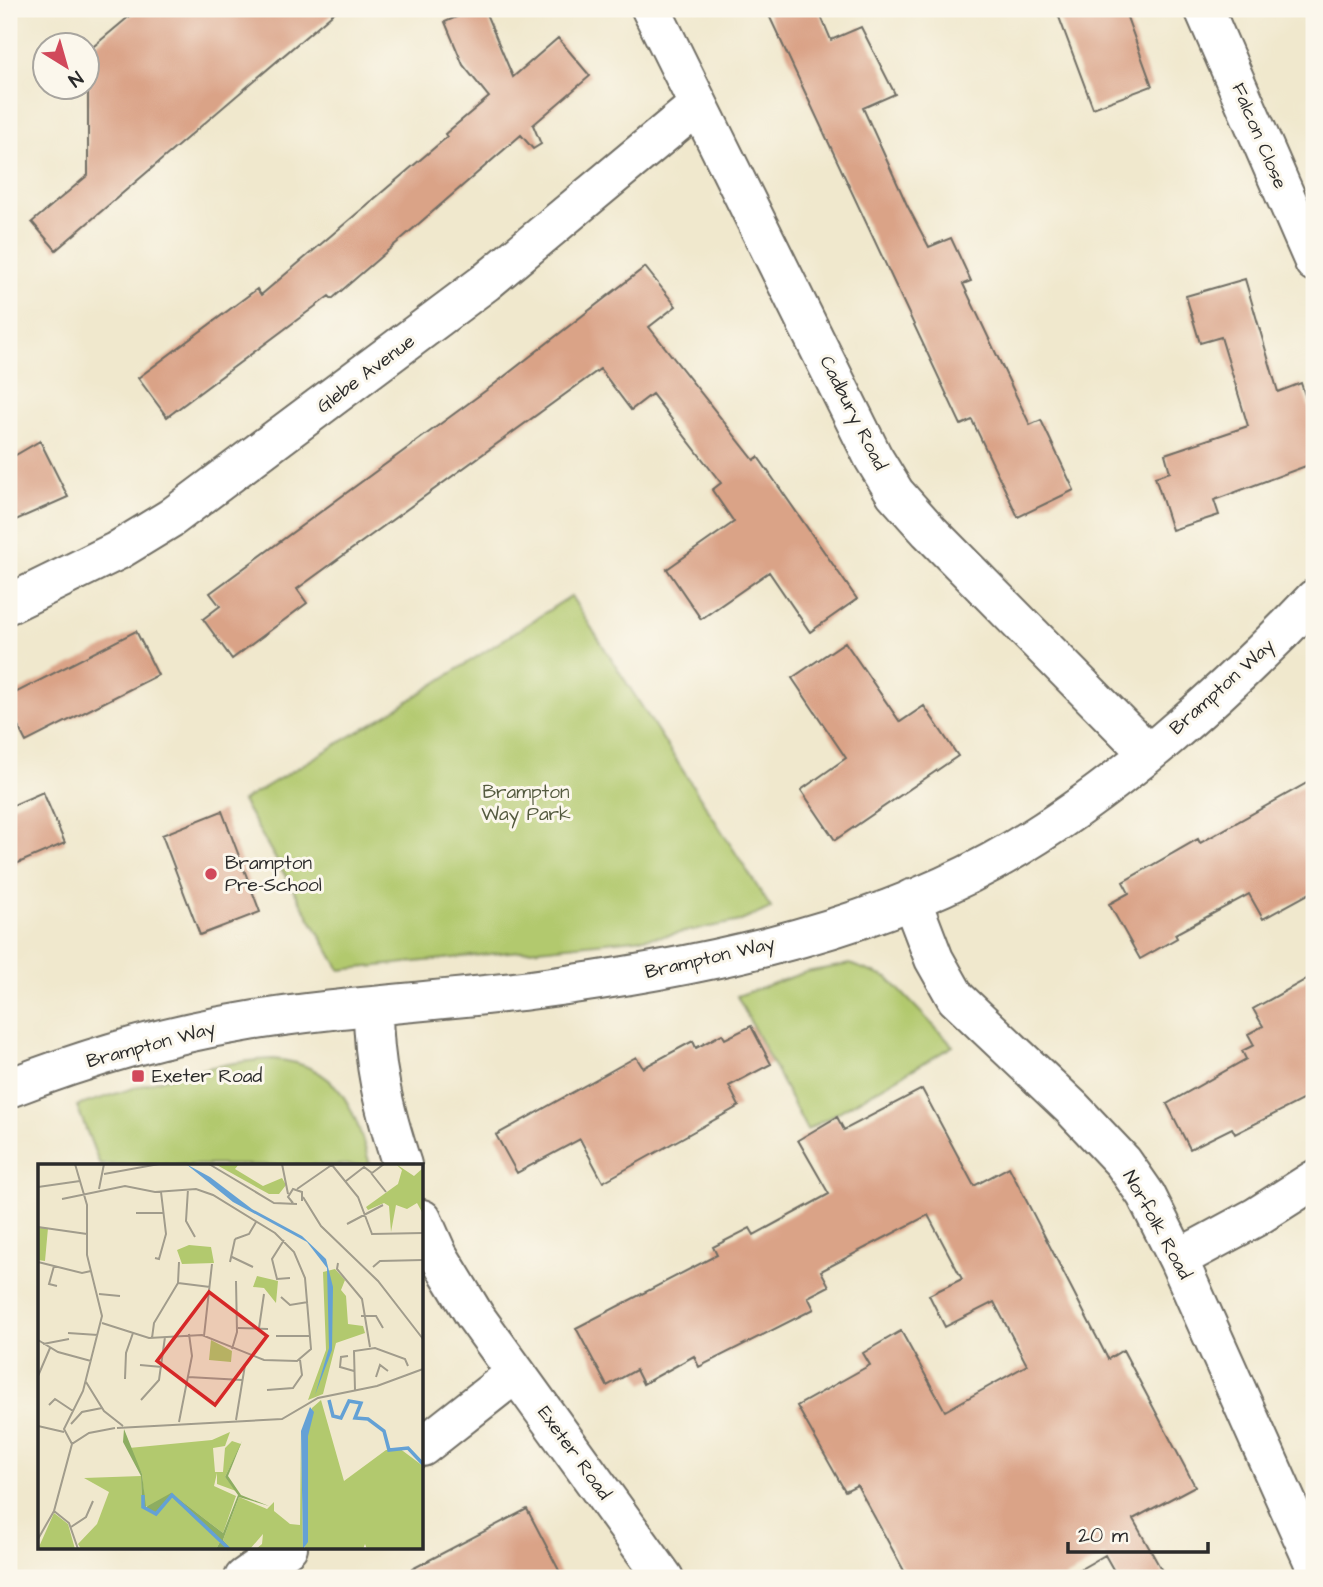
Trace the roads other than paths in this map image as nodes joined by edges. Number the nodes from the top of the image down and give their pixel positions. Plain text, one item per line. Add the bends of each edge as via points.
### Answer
1 (651, 9) edge
2 (1203, 9) edge
3 (697, 106) junction
4 (1314, 262) edge
5 (1314, 599) edge
6 (9, 604) edge
7 (1148, 752) junction
8 (911, 899) junction
9 (373, 1007) junction
10 (9, 1088) edge
11 (402, 1164) edge
12 (1314, 1180) edge
13 (424, 1223) edge
14 (1178, 1259) junction
15 (516, 1373) junction
16 (424, 1445) edge
17 (287, 1548) edge
18 (1314, 1563) edge
19 (244, 1578) edge
20 (664, 1578) edge

1 - 3 street, Cadbury Road
2 - 4 street, Falcon Close
3 - 6 street, Glebe Avenue via 475,291 171,518 117,551
3 - 7 street, Cadbury Road via 895,493
5 - 7 street, Brampton Way via 1241,672
7 - 8 street, Brampton Way via 1020,845
8 - 9 street, Brampton Way via 796,938 661,970
8 - 14 street, Norfolk Road via 934,959 956,998 1123,1162 1146,1195
9 - 10 street, Brampton Way via 244,1021 182,1034 105,1054
9 - 11 street via 378,1084
12 - 14 street
13 - 15 street, Exeter Road via 464,1299
14 - 18 street, Norfolk Road
15 - 16 street
15 - 20 street, Exeter Road
17 - 19 street

